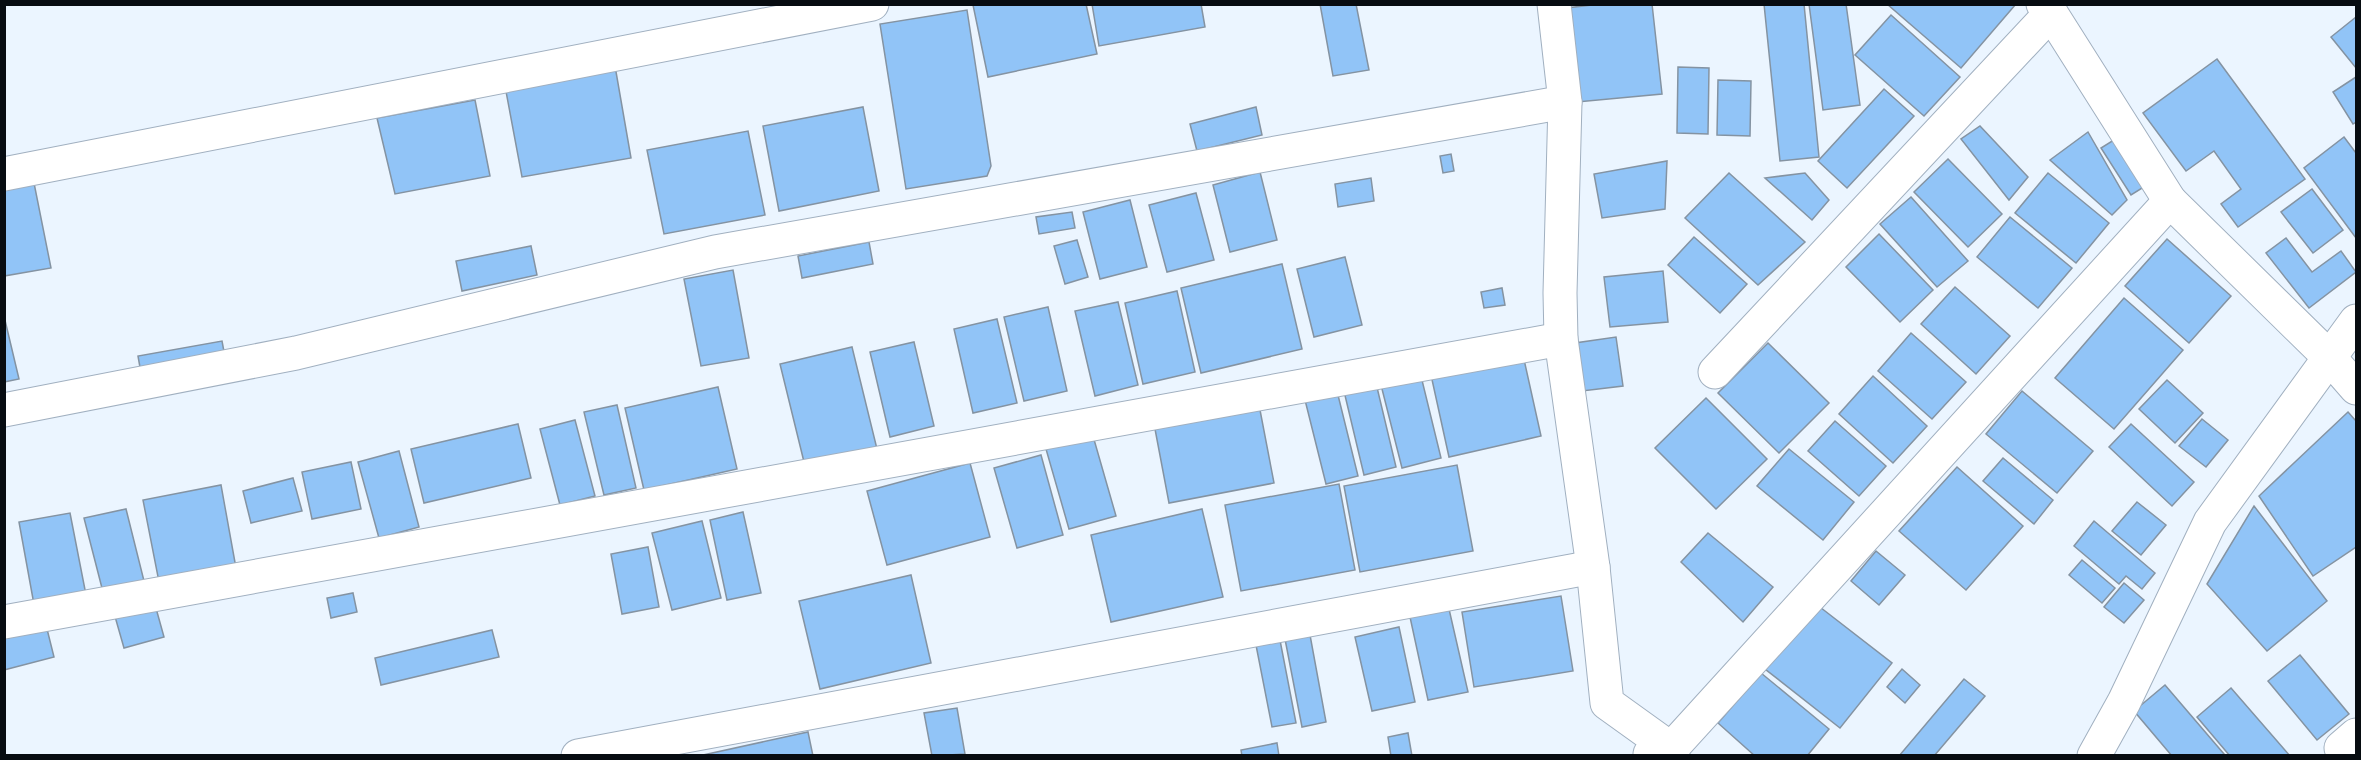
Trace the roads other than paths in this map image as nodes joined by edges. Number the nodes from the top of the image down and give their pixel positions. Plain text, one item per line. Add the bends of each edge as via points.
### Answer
1 (872, 4) edge
2 (1554, 4) edge
3 (2047, 9) edge
4 (1565, 102) junction
5 (4, 174) edge
6 (2170, 201) junction
7 (2356, 321) edge
8 (1561, 339) junction
9 (2329, 357) junction
10 (1715, 372) dead end
11 (2356, 388) edge
12 (4, 410) edge
13 (1593, 567) junction
14 (4, 622) edge
15 (1662, 754) edge
16 (578, 756) edge
17 (2094, 756) edge

1 - 5 street
2 - 4 street
3 - 6 street
3 - 10 street
4 - 8 street
4 - 12 street via 715,252 296,353
6 - 9 street
6 - 15 street
7 - 9 street
8 - 13 street
8 - 14 street
9 - 11 street
9 - 17 street via 2210,522
13 - 15 street via 1607,703
13 - 16 street

